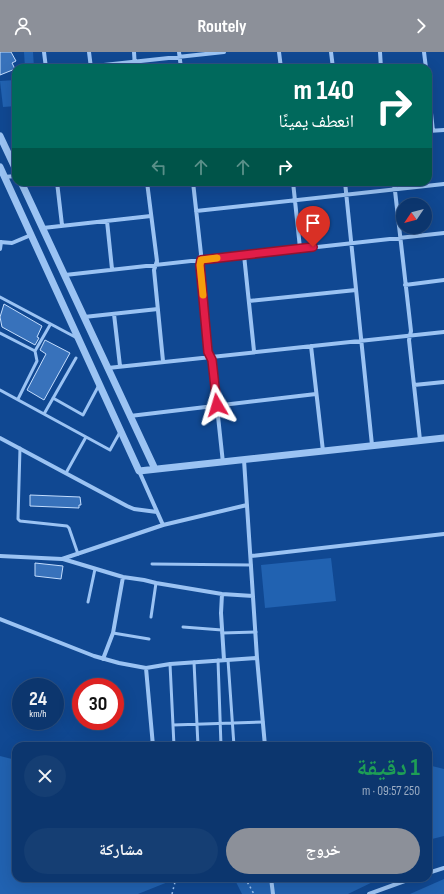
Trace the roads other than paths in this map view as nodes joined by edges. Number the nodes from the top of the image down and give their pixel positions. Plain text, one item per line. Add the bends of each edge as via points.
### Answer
1 (44, 52) edge
2 (89, 52) edge
3 (134, 52) edge
4 (224, 52) edge
5 (279, 52) edge
6 (331, 52) edge
7 (380, 52) edge
8 (424, 52) edge
9 (179, 54) edge
10 (135, 62) junction
11 (46, 64) edge
12 (91, 64) edge
13 (117, 64) edge
14 (180, 64) edge
15 (280, 64) edge
16 (332, 64) edge
17 (381, 64) edge
18 (426, 64) edge
19 (444, 130) edge
20 (432, 131) edge
21 (0, 136) edge
22 (12, 162) edge
23 (0, 167) edge
24 (12, 176) edge
25 (4, 177) junction
26 (444, 184) edge
27 (432, 185) edge
28 (24, 186) edge
29 (58, 186) edge
30 (147, 186) edge
31 (193, 186) edge
32 (293, 186) edge
33 (346, 186) edge
34 (394, 186) edge
35 (428, 186) edge
36 (395, 190) junction
37 (347, 194) junction
38 (295, 200) junction
39 (196, 211) junction
40 (151, 216) junction
41 (107, 221) junction
42 (62, 225) junction
43 (43, 228) junction
44 (444, 233) edge
45 (31, 235) junction
46 (401, 238) junction
47 (1, 242) edge
48 (352, 243) junction
49 (300, 248) junction
50 (0, 249) edge
51 (244, 255) junction
52 (201, 260) junction
53 (156, 265) junction
54 (112, 269) junction
55 (65, 274) junction
56 (444, 280) edge
57 (406, 285) junction
58 (356, 290) junction
59 (0, 297) edge
60 (249, 301) junction
61 (158, 309) junction
62 (114, 314) junction
63 (84, 317) junction
64 (50, 325) junction
65 (444, 332) edge
66 (0, 333) edge
67 (410, 336) junction
68 (78, 339) junction
69 (361, 340) junction
70 (311, 346) junction
71 (36, 351) junction
72 (254, 351) junction
73 (210, 356) junction
74 (76, 358) dead end
75 (164, 361) junction
76 (120, 366) junction
77 (108, 368) junction
78 (444, 382) edge
79 (99, 384) junction
80 (414, 385) junction
81 (0, 390) edge
82 (316, 394) junction
83 (53, 398) junction
84 (18, 399) junction
85 (217, 405) junction
86 (44, 414) junction
87 (130, 416) junction
88 (121, 430) junction
89 (86, 437) junction
90 (0, 438) edge
91 (444, 438) edge
92 (420, 440) junction
93 (372, 445) junction
94 (20, 448) junction
95 (323, 451) junction
96 (244, 460) junction
97 (223, 462) junction
98 (155, 469) junction
99 (139, 471) junction
100 (66, 473) junction
101 (247, 505) junction
102 (157, 512) junction
103 (163, 525) junction
104 (444, 534) edge
105 (78, 554) junction
106 (0, 556) edge
107 (251, 556) junction
108 (62, 559) junction
109 (152, 564) dead end
110 (252, 565) junction
111 (95, 570) junction
112 (123, 577) junction
113 (156, 584) junction
114 (222, 594) junction
115 (253, 596) junction
116 (88, 602) dead end
117 (151, 617) dead end
118 (0, 619) edge
119 (183, 627) dead end
120 (222, 632) junction
121 (256, 632) junction
122 (113, 633) junction
123 (149, 639) dead end
124 (257, 658) junction
125 (103, 659) junction
126 (218, 660) junction
127 (226, 660) junction
128 (194, 662) junction
129 (170, 664) junction
130 (146, 668) junction
131 (263, 722) junction
132 (221, 723) junction
133 (232, 723) junction
134 (197, 724) junction
135 (173, 725) junction
136 (153, 742) edge
137 (174, 742) edge
138 (198, 742) edge
139 (221, 742) edge
140 (234, 742) edge
141 (265, 742) edge
142 (444, 868) edge
143 (432, 872) edge
144 (271, 882) edge
145 (402, 882) edge
146 (273, 894) edge
147 (369, 894) edge

1 - 11 street
2 - 12 street
3 - 10 street
4 - 9 street
5 - 15 street
6 - 16 street
7 - 17 street
8 - 18 street
9 - 10 street
9 - 14 street
10 - 13 street
19 - 20 street
21 - 22 street
23 - 25 street
24 - 25 street
25 - 45 street
26 - 27 street
28 - 43 street
29 - 42 street
30 - 40 street
31 - 39 street
32 - 38 street
33 - 37 street
34 - 36 street
35 - 36 street
36 - 37 street
36 - 46 street
37 - 38 street
37 - 48 street
38 - 39 street
38 - 49 street
39 - 52 street
40 - 41 street
40 - 53 street
41 - 42 street
41 - 54 street
42 - 43 street
43 - 55 street
44 - 46 street
45 - 47 street via 12,243
45 - 68 street
46 - 48 street
46 - 57 street
47 - 50 street
48 - 49 street
48 - 58 street
49 - 51 street
51 - 52 street
51 - 60 street
52 - 53 street
52 - 73 street
53 - 54 street
53 - 61 street via 154,270
54 - 55 street
55 - 63 street
56 - 57 street
57 - 67 street
58 - 60 street
58 - 69 street
59 - 64 lane
60 - 72 street
61 - 62 street
61 - 75 street
62 - 63 street
62 - 76 street
63 - 77 street
64 - 68 lane
64 - 71 lane
65 - 67 street
66 - 71 lane
67 - 69 street
67 - 80 street
68 - 79 street
69 - 70 street
69 - 93 street
70 - 72 street
70 - 82 street
71 - 84 lane via 37,361
72 - 73 street
73 - 75 street
73 - 85 street
74 - 83 lane
75 - 76 street
76 - 77 street
77 - 87 street
78 - 80 street
79 - 83 lane via 83,415
79 - 88 street
80 - 92 street
81 - 84 lane
82 - 85 street
82 - 95 street
83 - 86 lane
84 - 86 lane
85 - 87 street
85 - 97 street
86 - 89 lane
87 - 98 street
88 - 89 lane via 110,450
88 - 99 street
89 - 100 lane
90 - 94 street
91 - 92 street
92 - 93 street
93 - 95 street
94 - 100 street
94 - 105 lane via 18,519 67,526
95 - 96 street
96 - 97 street
96 - 101 street
97 - 98 street
98 - 99 street
99 - 102 street
100 - 102 street via 127,506
101 - 103 street
101 - 107 street
102 - 103 street
103 - 105 street
104 - 107 street
105 - 108 street
106 - 108 street
107 - 110 street
108 - 111 street
109 - 110 lane
110 - 115 street
111 - 112 street
111 - 116 lane
112 - 113 street
112 - 122 street
113 - 114 street
113 - 117 lane
114 - 115 street
114 - 120 street
115 - 121 street
118 - 125 street
119 - 120 lane
120 - 121 lane
120 - 127 street
121 - 124 street
122 - 123 lane
122 - 125 street
124 - 127 street
124 - 131 street
125 - 130 street
126 - 127 street
126 - 128 street
126 - 132 lane
127 - 133 lane
128 - 129 street
128 - 134 lane
129 - 130 street
129 - 135 lane
130 - 136 street
131 - 133 lane
131 - 141 street
132 - 133 lane
132 - 134 lane
132 - 139 lane
133 - 140 lane
134 - 135 lane
134 - 138 lane
135 - 137 lane
142 - 143 street
144 - 146 street
145 - 147 street

